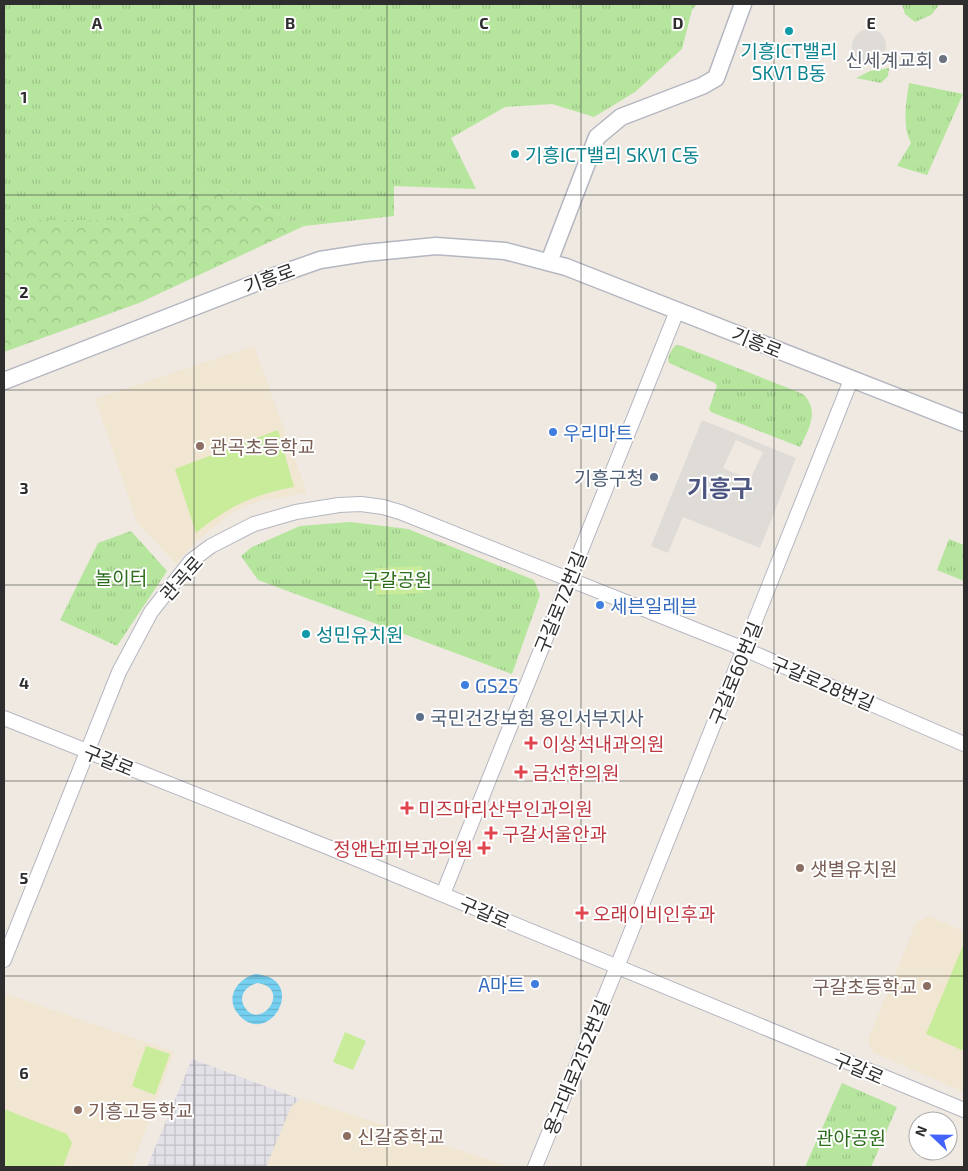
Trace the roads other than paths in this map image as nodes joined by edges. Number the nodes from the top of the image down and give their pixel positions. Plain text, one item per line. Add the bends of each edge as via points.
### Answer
1 (743, 4) edge
2 (548, 262) junction
3 (677, 310) junction
4 (851, 380) junction
5 (4, 381) edge
6 (964, 423) edge
7 (569, 580) junction
8 (744, 649) junction
9 (4, 718) edge
10 (964, 744) edge
11 (87, 752) junction
12 (443, 894) junction
13 (4, 960) edge
14 (617, 967) junction
15 (964, 1110) edge
16 (535, 1167) edge

1 - 2 main road via 716,78 621,117 597,137
2 - 3 main road, 기흥로
2 - 5 main road, 기흥로 via 504,251 436,246 320,260
3 - 4 main road, 기흥로
3 - 7 street, 구갈로72번길
4 - 6 main road, 기흥로
4 - 8 street, 구갈로60번길
7 - 8 street, 구갈로28번길
7 - 11 street, 관곡로 via 383,507 339,505 296,512 254,524 211,546 191,561 151,612 119,672
7 - 12 street, 구갈로72번길
8 - 10 street, 구갈로28번길
8 - 14 street, 구갈로60번길
9 - 11 street, 구갈로
11 - 12 street, 구갈로
11 - 13 street, 관곡로
12 - 14 street, 구갈로
14 - 15 street, 구갈로
14 - 16 street, 용구대로2152번길

